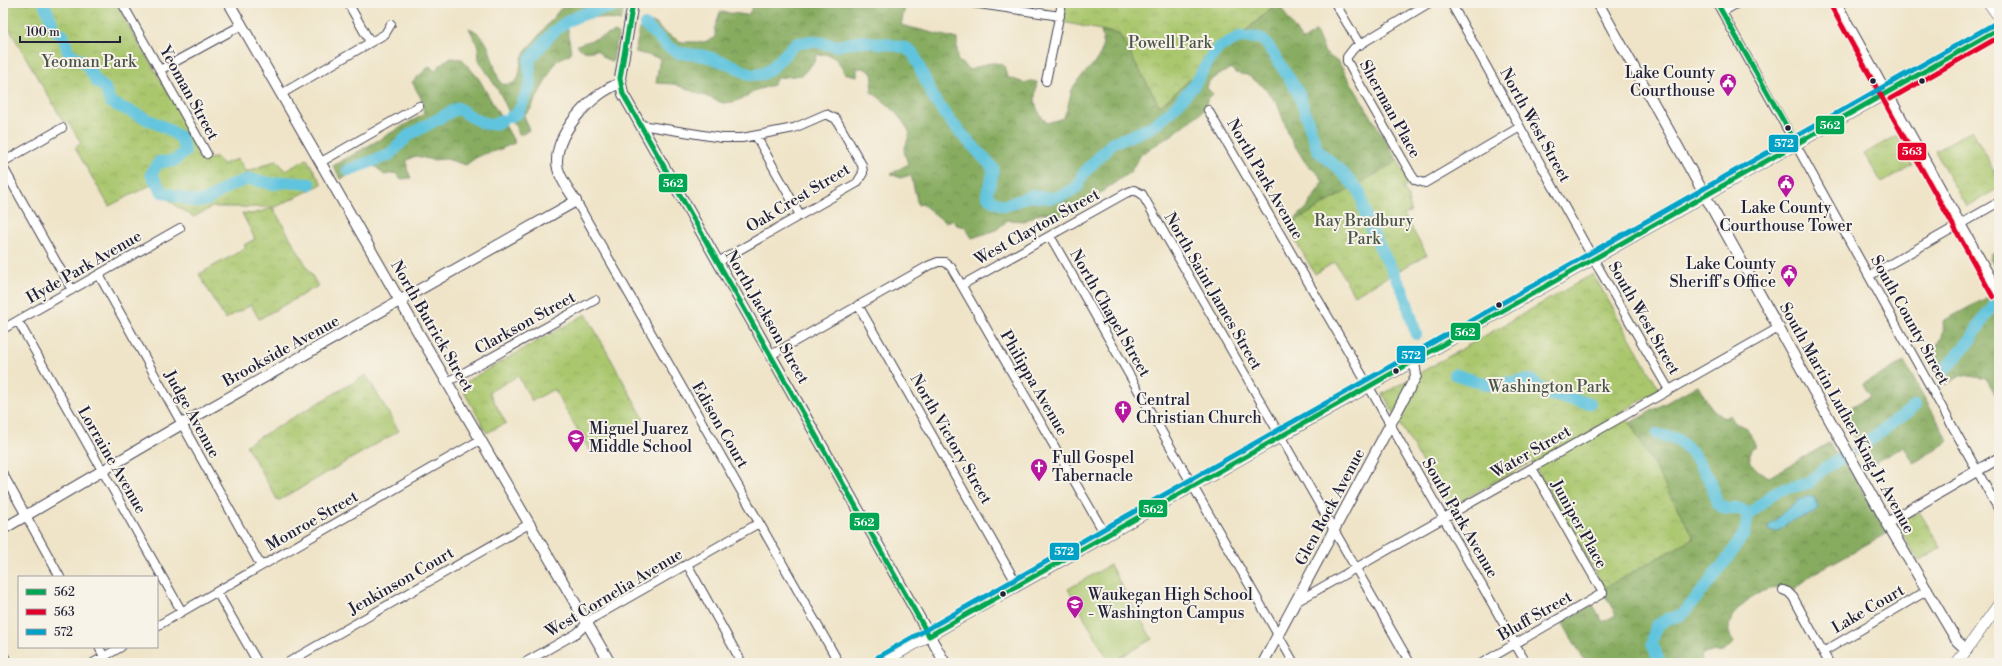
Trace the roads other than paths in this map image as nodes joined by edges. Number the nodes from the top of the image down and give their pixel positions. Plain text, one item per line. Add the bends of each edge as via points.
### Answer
1 (122, 3) edge
2 (230, 3) edge
3 (348, 3) edge
4 (633, 3) edge
5 (972, 3) edge
6 (1062, 3) edge
7 (1335, 3) edge
8 (1430, 3) edge
9 (1451, 3) edge
10 (1598, 3) edge
11 (1717, 3) edge
12 (1738, 3) edge
13 (1837, 3) edge
14 (1989, 3) edge
15 (1722, 12) junction
16 (1060, 16) junction
17 (1999, 17) edge
18 (390, 24) dead end
19 (242, 25) junction
20 (1999, 29) edge
21 (370, 42) junction
22 (1360, 45) junction
23 (160, 70) junction
24 (1046, 81) dead end
25 (621, 83) junction
26 (1887, 93) junction
27 (281, 94) junction
28 (418, 106) dead end
29 (1208, 110) dead end
30 (641, 125) junction
31 (1520, 127) junction
32 (62, 128) dead end
33 (756, 136) junction
34 (1797, 145) junction
35 (207, 154) dead end
36 (3, 162) edge
37 (321, 162) junction
38 (3, 167) edge
39 (1126, 193) joint
40 (1706, 197) junction
41 (576, 201) junction
42 (1999, 202) edge
43 (800, 215) junction
44 (1960, 224) junction
45 (180, 228) dead end
46 (1050, 236) junction
47 (1594, 260) junction
48 (718, 262) junction
49 (99, 275) junction
50 (1869, 276) junction
51 (962, 285) junction
52 (72, 290) junction
53 (1999, 294) edge
54 (595, 300) dead end
55 (400, 301) junction
56 (858, 306) junction
57 (18, 321) junction
58 (1780, 327) junction
59 (3, 329) edge
60 (771, 355) junction
61 (1414, 362) junction
62 (447, 382) junction
63 (1370, 387) junction
64 (1669, 390) junction
65 (182, 424) junction
66 (1391, 425) junction
67 (1281, 437) junction
68 (480, 440) junction
69 (1999, 458) edge
70 (1532, 468) junction
71 (1978, 470) junction
72 (103, 472) junction
73 (3, 474) edge
74 (1194, 487) junction
75 (1999, 510) edge
76 (26, 515) junction
77 (1444, 518) junction
78 (759, 523) junction
79 (1887, 523) junction
80 (529, 524) junction
81 (3, 529) edge
82 (1334, 531) junction
83 (1106, 536) junction
84 (687, 564) junction
85 (261, 566) junction
86 (1356, 568) junction
87 (59, 576) edge
88 (1018, 586) junction
89 (1782, 590) dead end
90 (1928, 590) junction
91 (217, 592) junction
92 (1603, 593) joint
93 (1296, 602) junction
94 (1998, 608) edge
95 (182, 612) junction
96 (588, 624) junction
97 (158, 625) edge
98 (929, 636) junction
99 (1278, 636) junction
100 (1515, 643) junction
101 (100, 648) edge
102 (120, 648) edge
103 (1967, 650) junction
104 (1823, 652) junction
105 (3, 654) edge
106 (106, 660) edge
107 (8, 663) edge
108 (93, 663) edge
109 (258, 663) edge
110 (287, 663) edge
111 (524, 663) edge
112 (610, 663) edge
113 (742, 663) edge
114 (839, 663) edge
115 (881, 663) edge
116 (945, 663) edge
117 (1263, 663) edge
118 (1294, 663) edge
119 (1410, 663) edge
120 (1482, 663) edge
121 (1526, 663) edge
122 (1829, 663) edge
123 (1957, 663) edge

1 - 23 street, Yeoman Street
2 - 19 street, North Butrick Street
3 - 21 street
4 - 25 street, North Jackson Street
5 - 16 street
6 - 16 street
7 - 22 street, Sherman Place
8 - 22 street
9 - 31 street, North West Street
10 - 40 street, South Martin Luther King Jr Avenue
11 - 15 street, South County Street
12 - 15 street
13 - 26 street
14 - 17 main road
15 - 34 street, South County Street
16 - 24 street
18 - 21 street via 385,34
19 - 23 street
19 - 27 street, North Butrick Street
20 - 26 main road
21 - 27 street
22 - 31 street, Sherman Place via 1348,54 1347,61 1411,174 1419,182 1428,181
23 - 35 street, Yeoman Street
25 - 30 street, North Jackson Street via 623,94
25 - 41 street via 601,92 582,109 572,121 557,151 558,169
26 - 34 main road
26 - 44 street
27 - 37 street, North Butrick Street
28 - 37 street
29 - 63 street, North Park Avenue
30 - 33 street via 722,138
30 - 48 street, North Jackson Street
31 - 47 street, North West Street
32 - 36 street
33 - 43 street
33 - 43 street, Oak Crest Street via 794,128 826,114 834,118 862,166 863,173 856,183
34 - 40 main road
34 - 50 street, South County Street
37 - 55 street, North Butrick Street
38 - 52 street
39 - 46 street, West Clayton Street
39 - 67 street, North Saint James Street via 1134,190 1142,194
40 - 47 main road
40 - 58 street, South Martin Luther King Jr Avenue
41 - 55 street, Brookside Avenue
41 - 78 street, Edison Court
42 - 44 street
43 - 48 street, Oak Crest Street
44 - 50 street
44 - 53 street
45 - 49 street, Hyde Park Avenue
46 - 51 street, West Clayton Street
46 - 74 street, North Chapel Street
47 - 61 main road
47 - 64 street, South West Street
48 - 60 street, North Jackson Street
49 - 52 street, Hyde Park Avenue
49 - 65 street, Judge Avenue
50 - 71 street, South County Street
51 - 56 street, Philippa Avenue via 951,267 945,262 938,262
51 - 83 street, Philippa Avenue
52 - 57 street, Hyde Park Avenue
54 - 62 street, Clarkson Street
55 - 62 street, North Butrick Street
55 - 65 street, Brookside Avenue
56 - 60 street
56 - 88 street, North Victory Street
57 - 59 street, Hyde Park Avenue
57 - 72 street, Lorraine Avenue
58 - 64 street, Water Street
58 - 79 street, South Martin Luther King Jr Avenue
60 - 98 street, North Jackson Street
61 - 63 main road
61 - 66 street, Glen Rock Avenue via 1416,376
62 - 68 street, North Butrick Street
63 - 66 street, South Park Avenue
63 - 67 main road
64 - 70 street, Water Street
65 - 72 street, Brookside Avenue
65 - 85 street, Judge Avenue
66 - 77 street, South Park Avenue
66 - 82 street, Glen Rock Avenue
67 - 74 main road
67 - 82 street, North Saint James Street
68 - 80 street, North Butrick Street
68 - 85 street, Monroe Street
69 - 71 street
70 - 77 street, Water Street
70 - 92 street, Juniper Place
71 - 75 street, South County Street
71 - 79 street
72 - 76 street, Brookside Avenue
72 - 95 street, Lorraine Avenue
73 - 76 street
74 - 83 main road
74 - 99 street, North Chapel Street
76 - 81 street, Brookside Avenue
76 - 87 street
77 - 86 street, Water Street
77 - 100 street, South Park Avenue
78 - 84 street, West Cornelia Avenue
78 - 114 street, Edison Court
79 - 90 street, South Martin Luther King Jr Avenue
80 - 96 street, North Butrick Street
80 - 110 street, Jenkinson Court
82 - 86 street, North Saint James Street
82 - 93 street, Glen Rock Avenue
83 - 88 main road
84 - 96 street, West Cornelia Avenue via 593,618
84 - 113 street
85 - 91 street, Monroe Street
86 - 93 street, Water Street
86 - 119 street, North Saint James Street
88 - 98 main road
89 - 104 street via 1793,597
90 - 103 street, South Martin Luther King Jr Avenue via 1957,641
90 - 104 street, Lake Court
91 - 95 street, Monroe Street
91 - 109 street
92 - 100 street, Bluff Street
93 - 99 street, Glen Rock Avenue
94 - 103 main road
95 - 97 street, Monroe Street
96 - 111 street, West Cornelia Avenue
96 - 112 street, North Butrick Street
98 - 115 main road
98 - 116 street, North Jackson Street
99 - 117 street, Glen Rock Avenue
99 - 118 street, North Chapel Street
100 - 120 street, Bluff Street
100 - 121 street, South Park Avenue
101 - 106 street
102 - 106 street
103 - 123 main road
104 - 122 street
105 - 107 street
106 - 108 street

